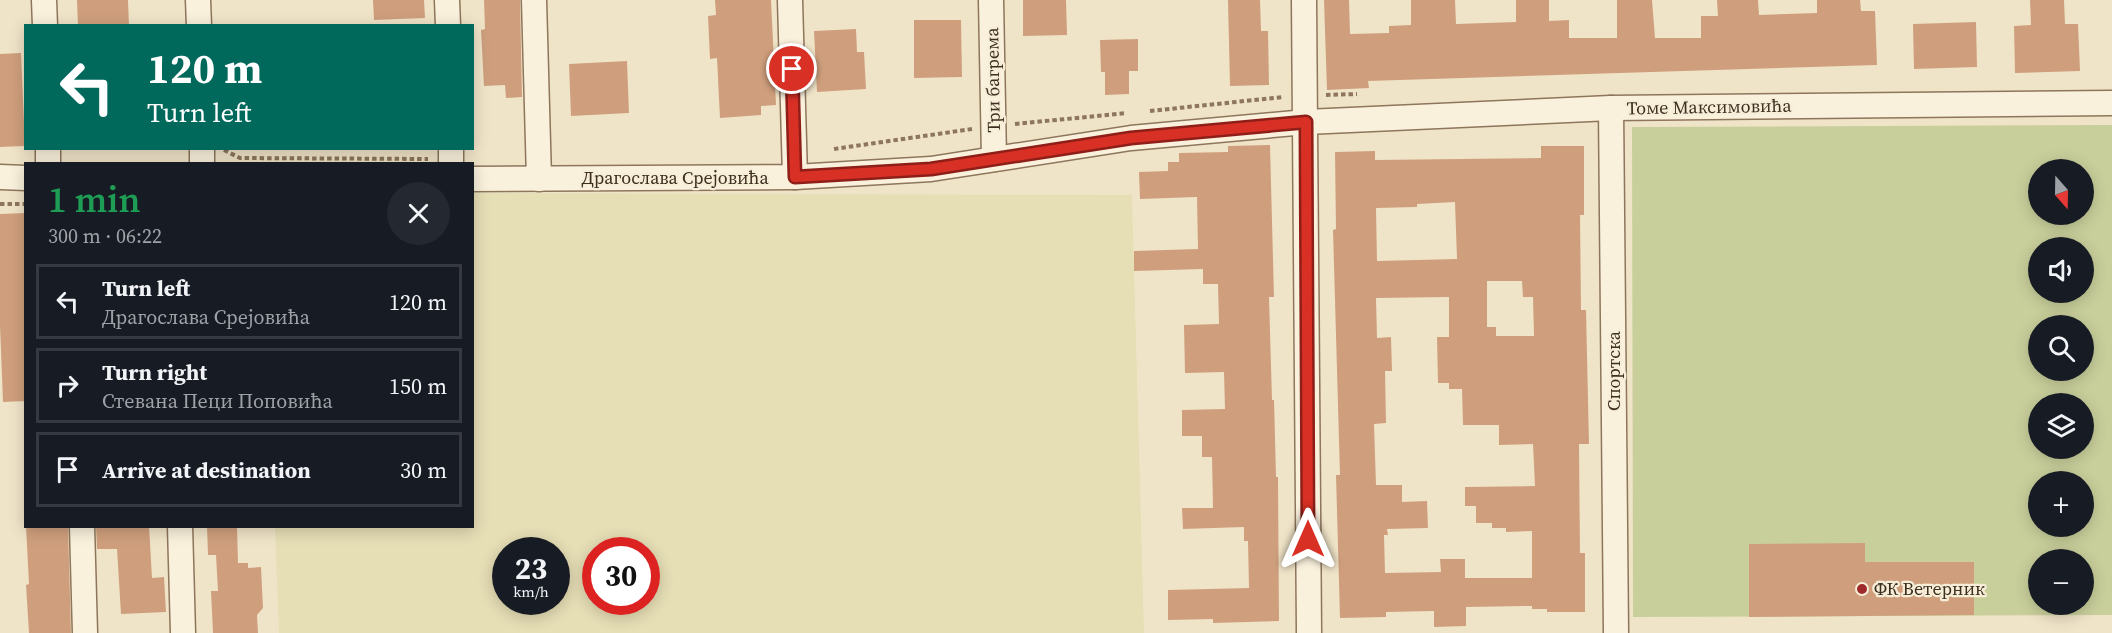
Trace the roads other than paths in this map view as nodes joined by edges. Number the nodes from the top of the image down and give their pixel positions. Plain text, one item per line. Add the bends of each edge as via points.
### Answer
1 (44, 0) edge
2 (198, 0) edge
3 (447, 0) edge
4 (534, 0) edge
5 (790, 0) edge
6 (991, 0) edge
7 (1304, 0) edge
8 (45, 24) edge
9 (199, 24) edge
10 (448, 24) edge
11 (2112, 103) edge
12 (1611, 108) junction
13 (1306, 122) junction
14 (994, 159) junction
15 (795, 166) junction
16 (0, 177) edge
17 (24, 178) edge
18 (474, 179) edge
19 (539, 179) junction
20 (82, 528) edge
21 (180, 528) edge
22 (85, 633) edge
23 (183, 633) edge
24 (1309, 633) edge
25 (1616, 633) edge

1 - 8 street
2 - 9 street
3 - 10 street
4 - 19 street
5 - 15 street
6 - 14 street, Три багрема
7 - 13 street
11 - 12 street, Томе Максимовића
12 - 13 street, Томе Максимовића
12 - 25 street, Спортска
13 - 14 street, Драгослава Срејовића via 1131,138
13 - 24 street
14 - 15 street, Драгослава Срејовића via 931,169
15 - 19 street, Драгослава Срејовића
16 - 17 street
18 - 19 street, Драгослава Срејовића
20 - 22 street
21 - 23 street

